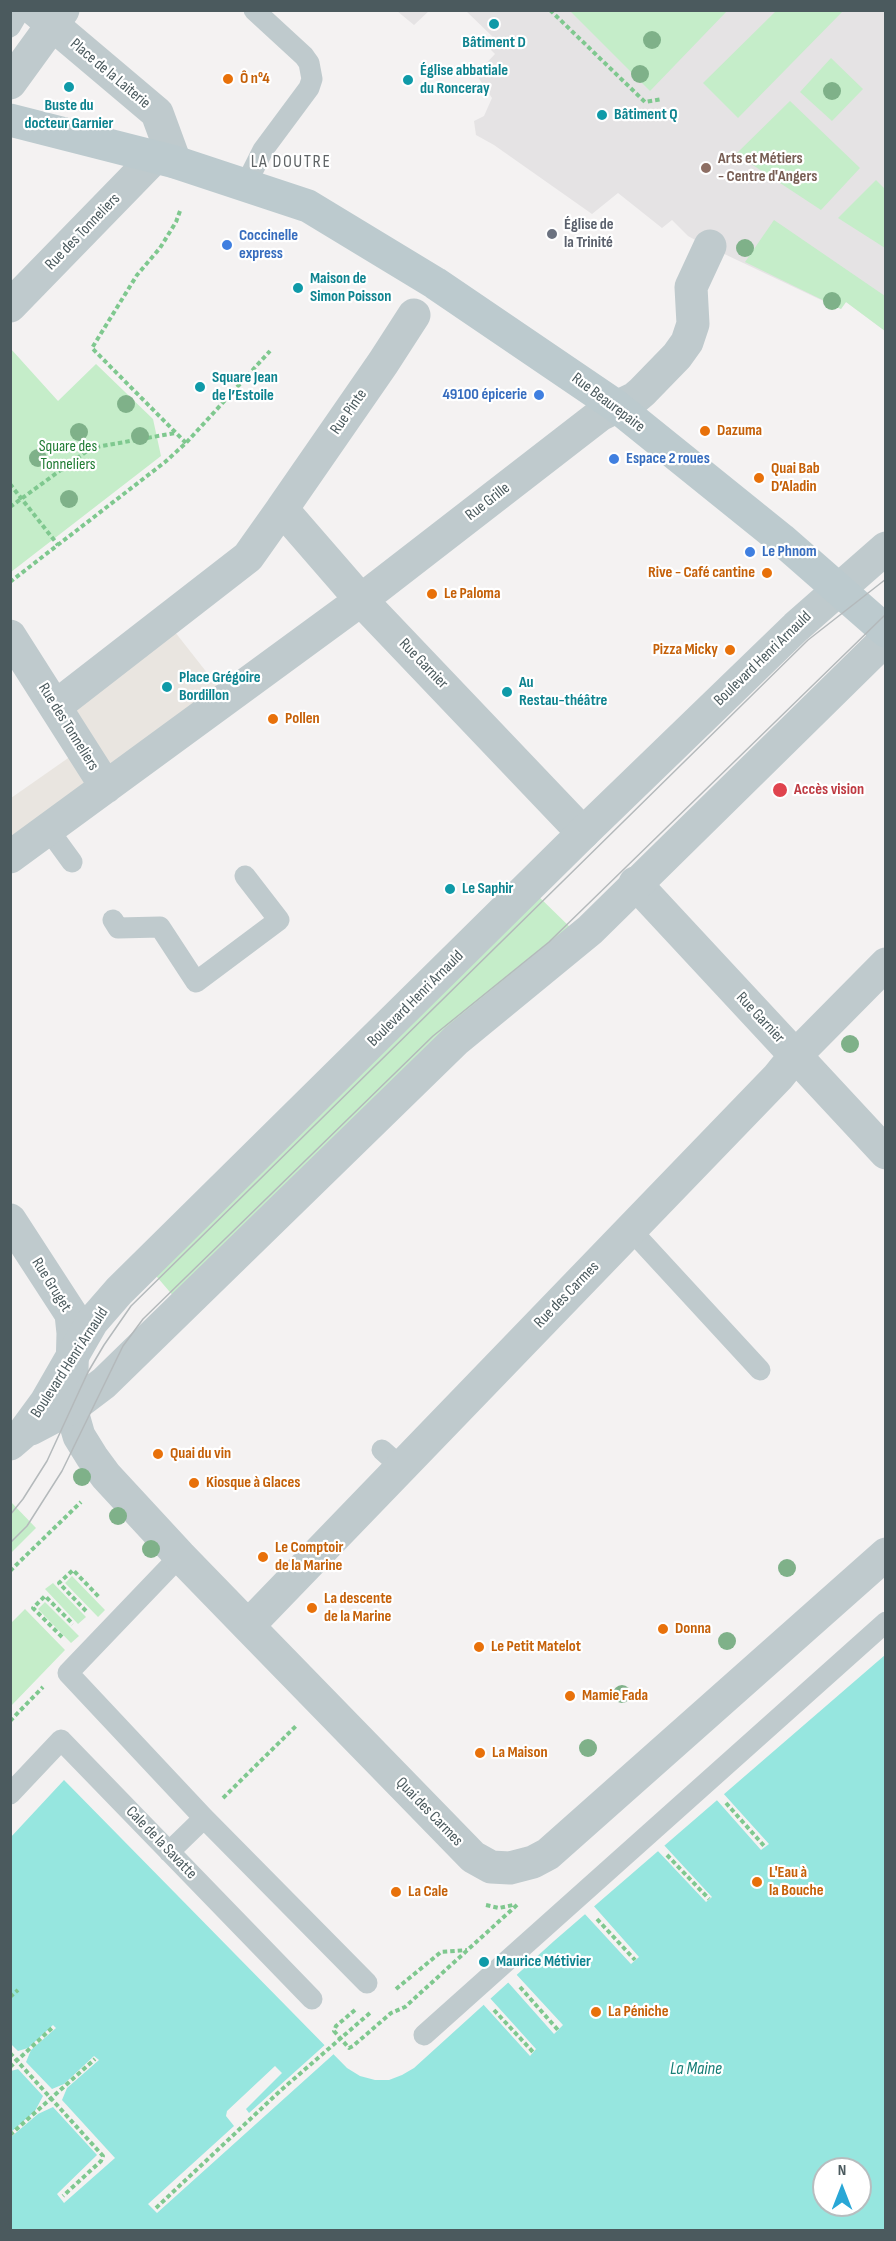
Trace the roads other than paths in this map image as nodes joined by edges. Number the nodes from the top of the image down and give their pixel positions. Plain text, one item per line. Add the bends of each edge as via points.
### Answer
1 (20, 10) edge
2 (254, 10) edge
3 (50, 15) edge
4 (10, 27) edge
5 (10, 83) edge
6 (10, 120) edge
7 (165, 159) junction
8 (245, 186) junction
9 (710, 246) dead end
10 (10, 306) edge
11 (414, 315) dead end
12 (616, 406) junction
13 (282, 508) junction
14 (885, 548) edge
15 (837, 590) junction
16 (361, 600) junction
17 (885, 631) edge
18 (10, 636) edge
19 (885, 639) edge
20 (56, 706) junction
21 (106, 787) junction
22 (48, 829) junction
23 (583, 833) junction
24 (10, 857) edge
25 (72, 862) dead end
26 (245, 876) dead end
27 (635, 883) junction
28 (112, 920) dead end
29 (885, 964) edge
30 (795, 1056) junction
31 (885, 1153) edge
32 (10, 1220) edge
33 (630, 1230) junction
34 (73, 1356) junction
35 (760, 1370) dead end
36 (71, 1408) junction
37 (17, 1438) edge
38 (885, 1554) edge
39 (180, 1556) junction
40 (885, 1623) edge
41 (248, 1626) junction
42 (10, 1794) edge
43 (204, 1818) junction
44 (169, 1852) junction
45 (368, 1983) dead end
46 (312, 1999) dead end
47 (424, 2035) dead end

1 - 4 lane
2 - 8 lane via 304,56 312,79 263,150
3 - 5 street
3 - 7 street, Place de la Laiterie via 157,113
6 - 7 main road
7 - 8 main road
7 - 10 street, Rue des Tonneliers
8 - 12 main road, Rue Beaurepaire via 308,206 435,284
9 - 12 street, Rue Grille via 691,286 693,324 687,342 642,392
11 - 13 street, Rue Pinte
12 - 15 main road, Rue Beaurepaire via 781,539
12 - 16 street, Rue Grille via 600,414
13 - 16 street
13 - 20 street via 248,557
14 - 15 street, Boulevard Henri Arnauld
15 - 17 main road, Rue Beaurepaire
15 - 23 street, Boulevard Henri Arnauld
16 - 21 street
16 - 23 street, Rue Garnier
18 - 20 street, Rue des Tonneliers
19 - 27 street, Boulevard Henri Arnauld
20 - 21 street, Rue des Tonneliers
21 - 22 street
22 - 24 street
22 - 25 lane
23 - 34 street, Boulevard Henri Arnauld via 119,1291 92,1322
26 - 28 lane via 279,920 196,982 160,927 118,928
27 - 30 street, Rue Garnier
27 - 36 street, Boulevard Henri Arnauld via 590,930 456,1040 121,1367
29 - 30 street, Rue des Carmes
30 - 31 street, Rue Garnier
30 - 33 street, Rue des Carmes
32 - 34 street, Rue Gruget via 71,1314
33 - 35 lane
33 - 41 street, Rue des Carmes via 391,1458
34 - 36 street, Quai des Carmes
34 - 37 street, Boulevard Henri Arnauld via 46,1402
36 - 37 street, Boulevard Henri Arnauld
36 - 39 street, Quai des Carmes via 80,1436 106,1476
38 - 41 street, Quai des Carmes via 548,1854 510,1868 491,1867 473,1857
39 - 41 street, Quai des Carmes
39 - 43 lane via 75,1665
40 - 47 lane
42 - 44 lane, Cale de la Savatte via 61,1740
43 - 44 lane
43 - 45 lane
44 - 46 lane, Cale de la Savatte

